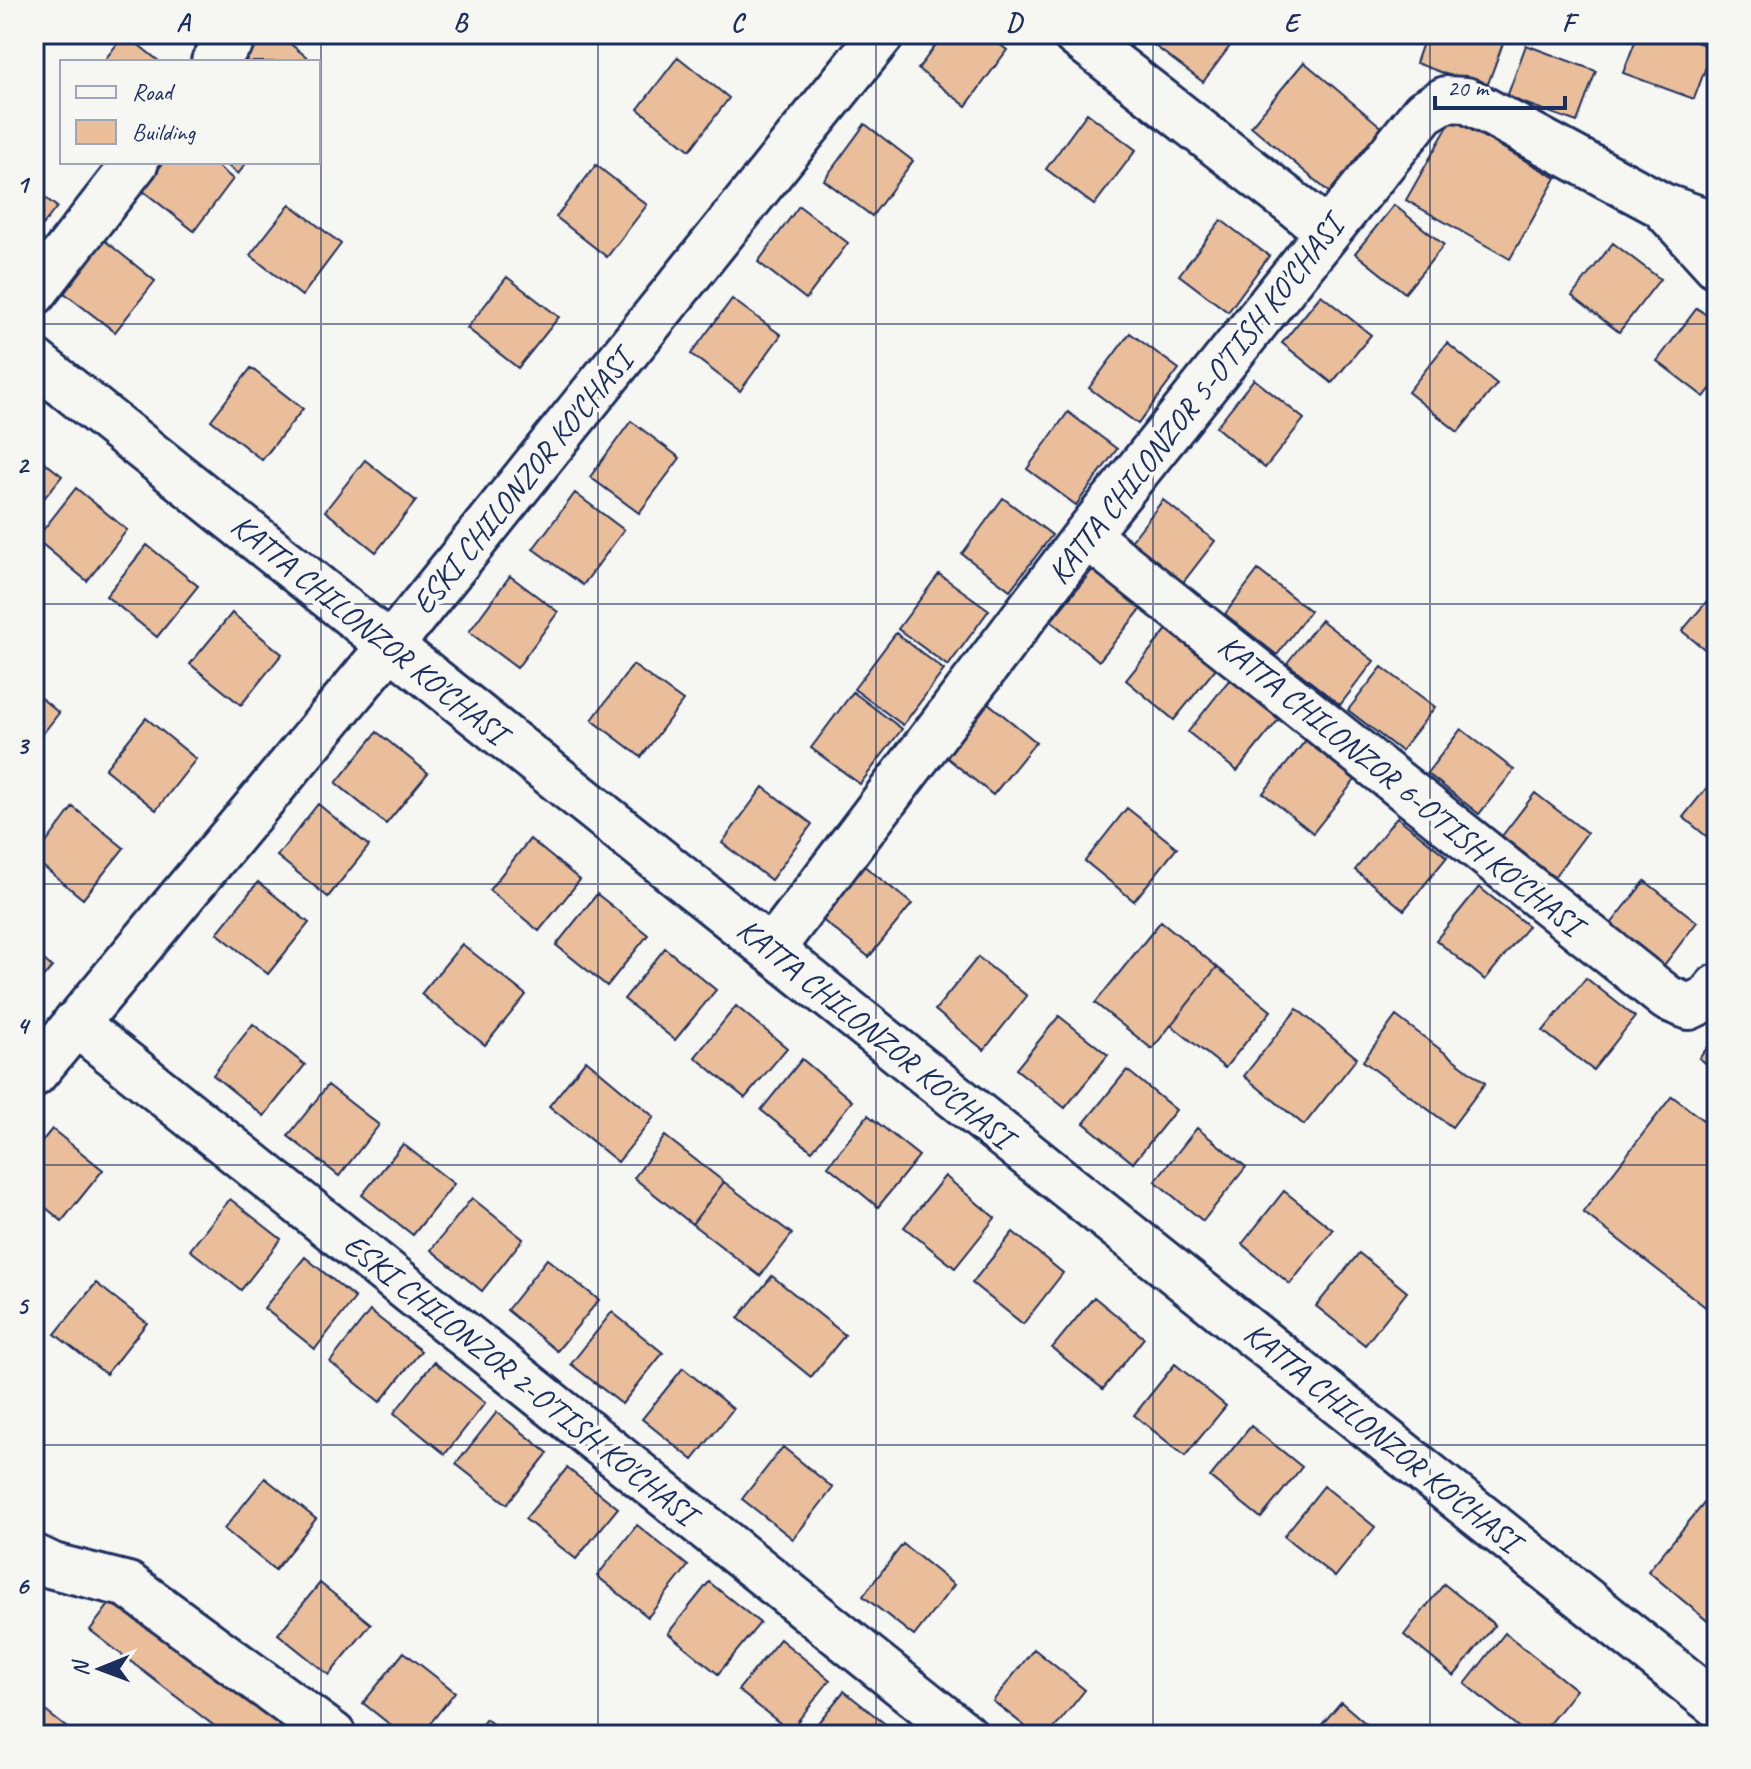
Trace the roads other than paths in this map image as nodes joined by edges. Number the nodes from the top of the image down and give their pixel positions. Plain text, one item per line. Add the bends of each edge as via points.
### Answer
1 (236, 34) edge
2 (882, 34) edge
3 (1075, 34) edge
4 (216, 60) edge
5 (134, 164) edge
6 (1663, 206) junction
7 (1717, 225) edge
8 (1328, 231) junction
9 (1717, 266) edge
10 (34, 293) edge
11 (34, 361) edge
12 (1086, 535) junction
13 (390, 646) junction
14 (771, 950) junction
15 (1717, 987) edge
16 (75, 1023) junction
17 (34, 1074) edge
18 (34, 1557) edge
19 (1717, 1705) edge
20 (333, 1735) edge
21 (965, 1735) edge

1 - 4 street
2 - 13 street, ESKI CHILONZOR KO'CHASI
3 - 8 street
5 - 10 street
6 - 7 street, KATTA CHILONZOR 5-O'TISH KO'CHASI
6 - 8 street, KATTA CHILONZOR 5-O'TISH KO'CHASI via 1466,100 1446,99 1424,112
6 - 9 street
8 - 12 street, KATTA CHILONZOR 5-O'TISH KO'CHASI
11 - 13 street, KATTA CHILONZOR KO'CHASI
12 - 14 street, KATTA CHILONZOR 5-O'TISH KO'CHASI
12 - 15 street, KATTA CHILONZOR 6-O'TISH KO'CHASI via 1667,998 1689,1007
13 - 14 street, KATTA CHILONZOR KO'CHASI
13 - 16 street, ESKI CHILONZOR KO'CHASI
14 - 19 street, KATTA CHILONZOR KO'CHASI
16 - 17 street, ESKI CHILONZOR KO'CHASI
16 - 21 street, ESKI CHILONZOR 2-O'TISH KO'CHASI
18 - 20 street via 128,1585

